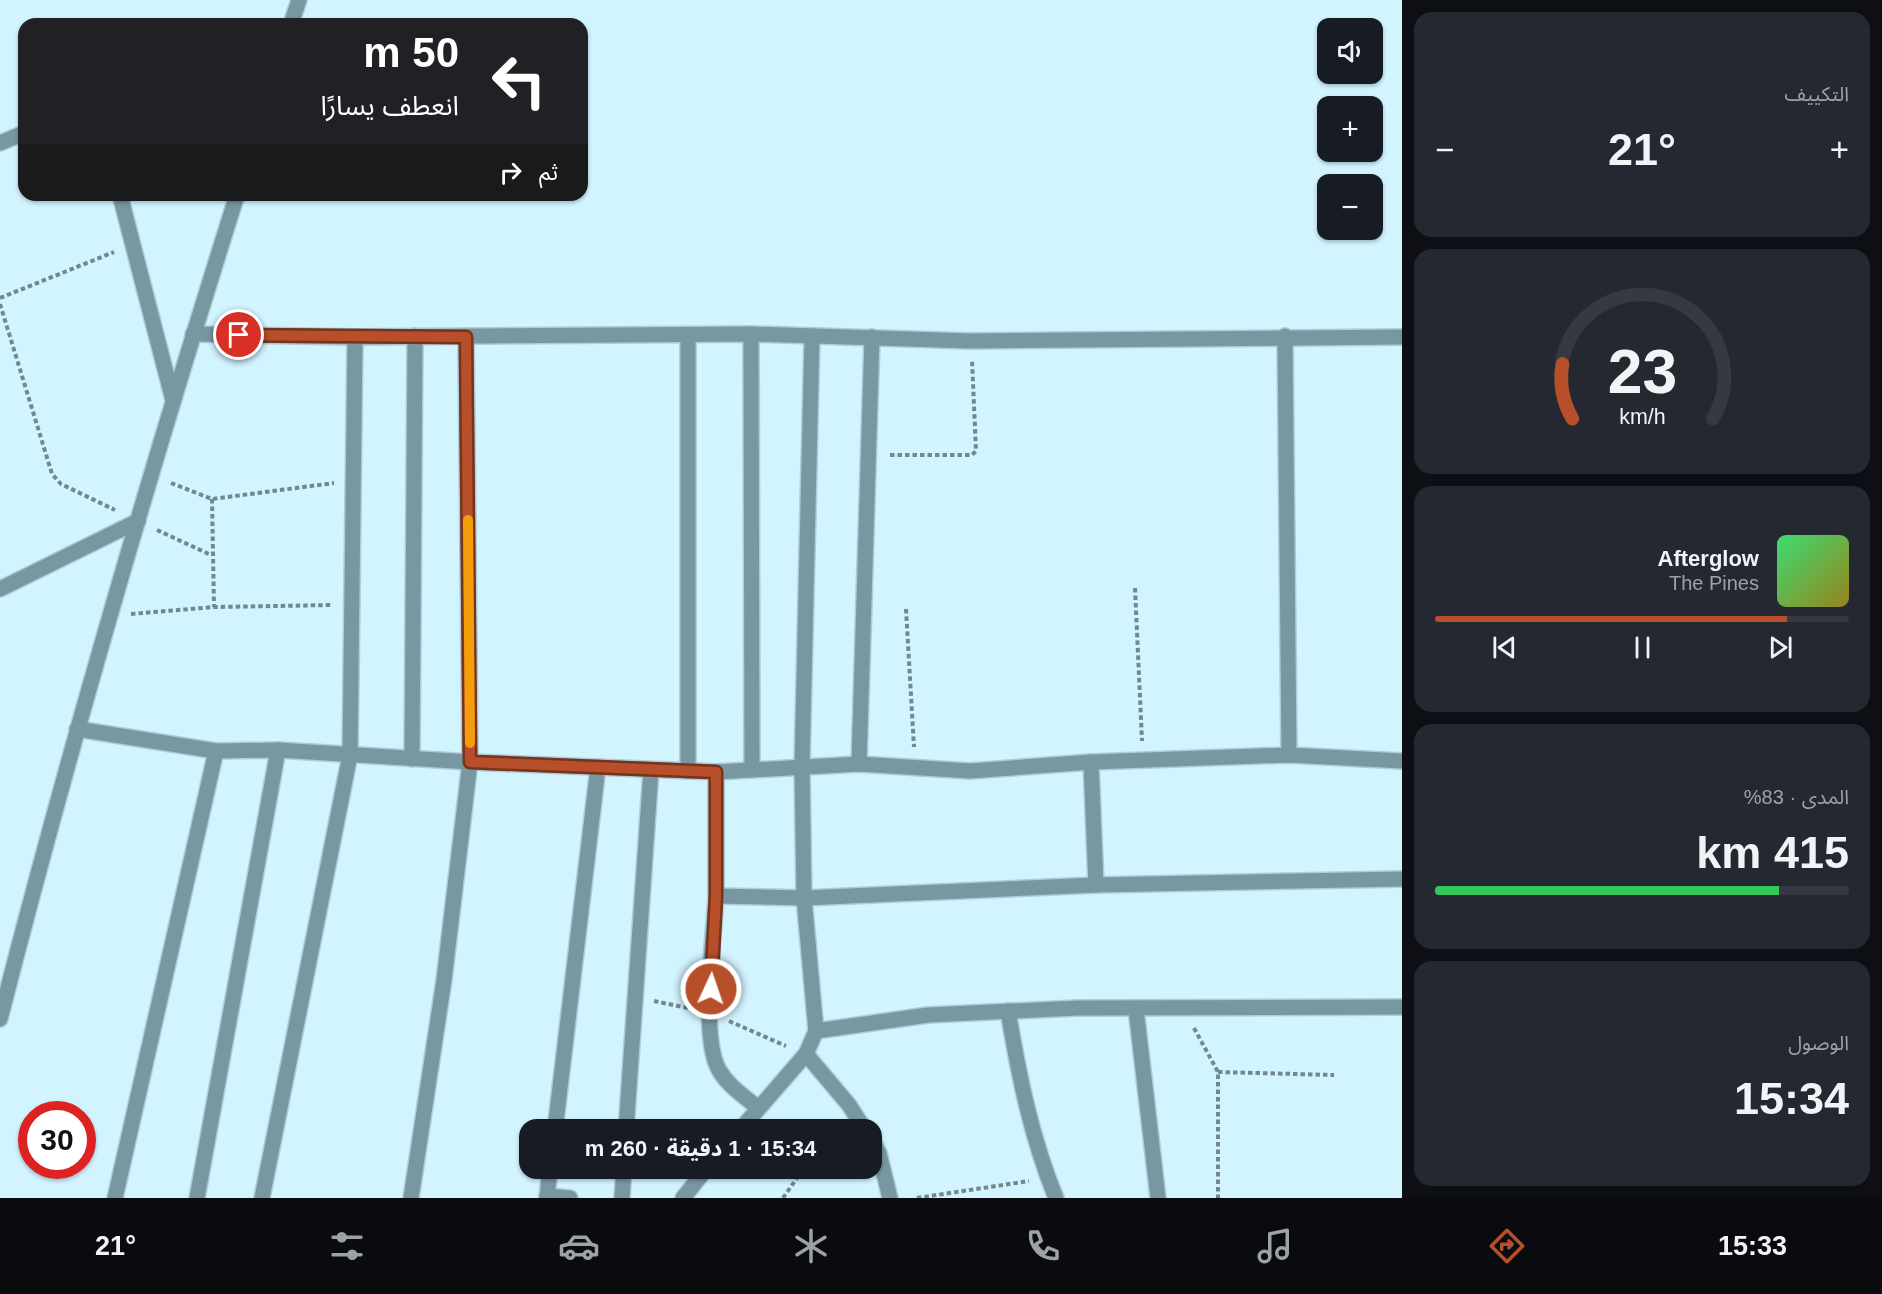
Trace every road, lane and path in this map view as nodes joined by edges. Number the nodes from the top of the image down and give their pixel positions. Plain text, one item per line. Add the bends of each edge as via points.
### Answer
1 (299, 0) edge
2 (293, 18) edge
3 (18, 136) edge
4 (0, 143) edge
5 (122, 201) edge
6 (235, 201) edge
7 (134, 244) junction
8 (0, 297) edge
9 (0, 304) edge
10 (193, 334) junction
11 (751, 334) junction
12 (688, 335) junction
13 (415, 336) junction
14 (812, 336) junction
15 (1285, 336) junction
16 (355, 337) junction
17 (466, 337) junction
18 (872, 337) junction
19 (1402, 337) edge
20 (970, 341) junction
21 (172, 400) junction
22 (868, 455) junction
23 (152, 474) junction
24 (352, 480) junction
25 (212, 499) junction
26 (138, 521) junction
27 (211, 555) junction
28 (1135, 588) dead end
29 (0, 589) edge
30 (352, 605) junction
31 (214, 607) junction
32 (906, 609) dead end
33 (112, 616) junction
34 (77, 729) junction
35 (278, 750) junction
36 (216, 751) junction
37 (350, 755) junction
38 (1289, 755) junction
39 (412, 759) junction
40 (1143, 760) junction
41 (1402, 761) edge
42 (470, 762) junction
43 (1091, 762) junction
44 (858, 764) junction
45 (802, 766) junction
46 (598, 767) junction
47 (915, 769) junction
48 (651, 770) junction
49 (752, 770) junction
50 (688, 771) junction
51 (716, 772) junction
52 (1402, 879) edge
53 (1096, 885) junction
54 (716, 896) junction
55 (804, 898) junction
56 (1402, 1007) edge
57 (1136, 1009) junction
58 (1183, 1009) junction
59 (1008, 1011) junction
60 (0, 1019) edge
61 (816, 1031) junction
62 (806, 1054) junction
63 (1218, 1072) junction
64 (1334, 1075) dead end
65 (758, 1108) junction
66 (556, 1119) edge
67 (627, 1119) edge
68 (749, 1119) edge
69 (858, 1119) edge
70 (882, 1162) edge
71 (1048, 1178) junction
72 (549, 1179) edge
73 (623, 1179) edge
74 (698, 1179) edge
75 (796, 1179) edge
76 (547, 1197) edge
77 (115, 1198) edge
78 (197, 1198) edge
79 (262, 1198) edge
80 (411, 1198) edge
81 (570, 1198) edge
82 (622, 1198) edge
83 (683, 1198) edge
84 (783, 1198) edge
85 (890, 1198) edge
86 (917, 1198) edge
87 (1056, 1198) edge
88 (1158, 1198) edge
89 (1218, 1198) edge

1 - 2 street
3 - 4 street
5 - 7 street
6 - 10 street
7 - 8 path
7 - 21 street
9 - 26 path via 52,474 61,483
10 - 16 street
10 - 21 street
11 - 12 street
11 - 14 street
11 - 49 street
12 - 17 street
12 - 50 street
13 - 16 street
13 - 17 street
13 - 39 street
14 - 18 street
14 - 45 street
15 - 19 street
15 - 20 street
15 - 38 street
16 - 24 street
17 - 42 street
18 - 20 street
18 - 22 street
20 - 22 path via 976,450 972,455
21 - 23 street
22 - 44 street
23 - 25 path
23 - 26 street
24 - 25 path
24 - 30 street
25 - 27 path
26 - 27 path
26 - 29 street
26 - 33 street
27 - 31 path
28 - 40 path
30 - 31 path
30 - 37 street
31 - 33 path
32 - 47 path
33 - 34 street
34 - 36 street
34 - 60 street
35 - 36 street
35 - 37 street
35 - 78 street
36 - 77 street
37 - 39 street
37 - 79 street
38 - 40 street
38 - 41 street
39 - 42 street
40 - 43 street
42 - 46 street
42 - 80 street via 444,980
43 - 47 street via 970,771
43 - 53 street
44 - 45 street
44 - 47 street
45 - 49 street
45 - 55 street
46 - 48 street
46 - 66 street
48 - 50 street
48 - 67 street
49 - 51 street
50 - 51 street
51 - 54 street
52 - 53 street
53 - 55 street
54 - 55 street
54 - 65 street via 710,1013 713,1054 728,1083
55 - 61 street
56 - 58 street
57 - 58 street
57 - 59 street
57 - 88 street
58 - 63 path
59 - 61 street via 928,1015
59 - 71 street via 1022,1092
61 - 62 street
62 - 65 street
62 - 69 street
63 - 64 path
63 - 89 path
65 - 68 street
70 - 85 street
71 - 86 path
71 - 87 street
72 - 76 street
73 - 82 street
74 - 83 street
75 - 84 path
76 - 81 street

